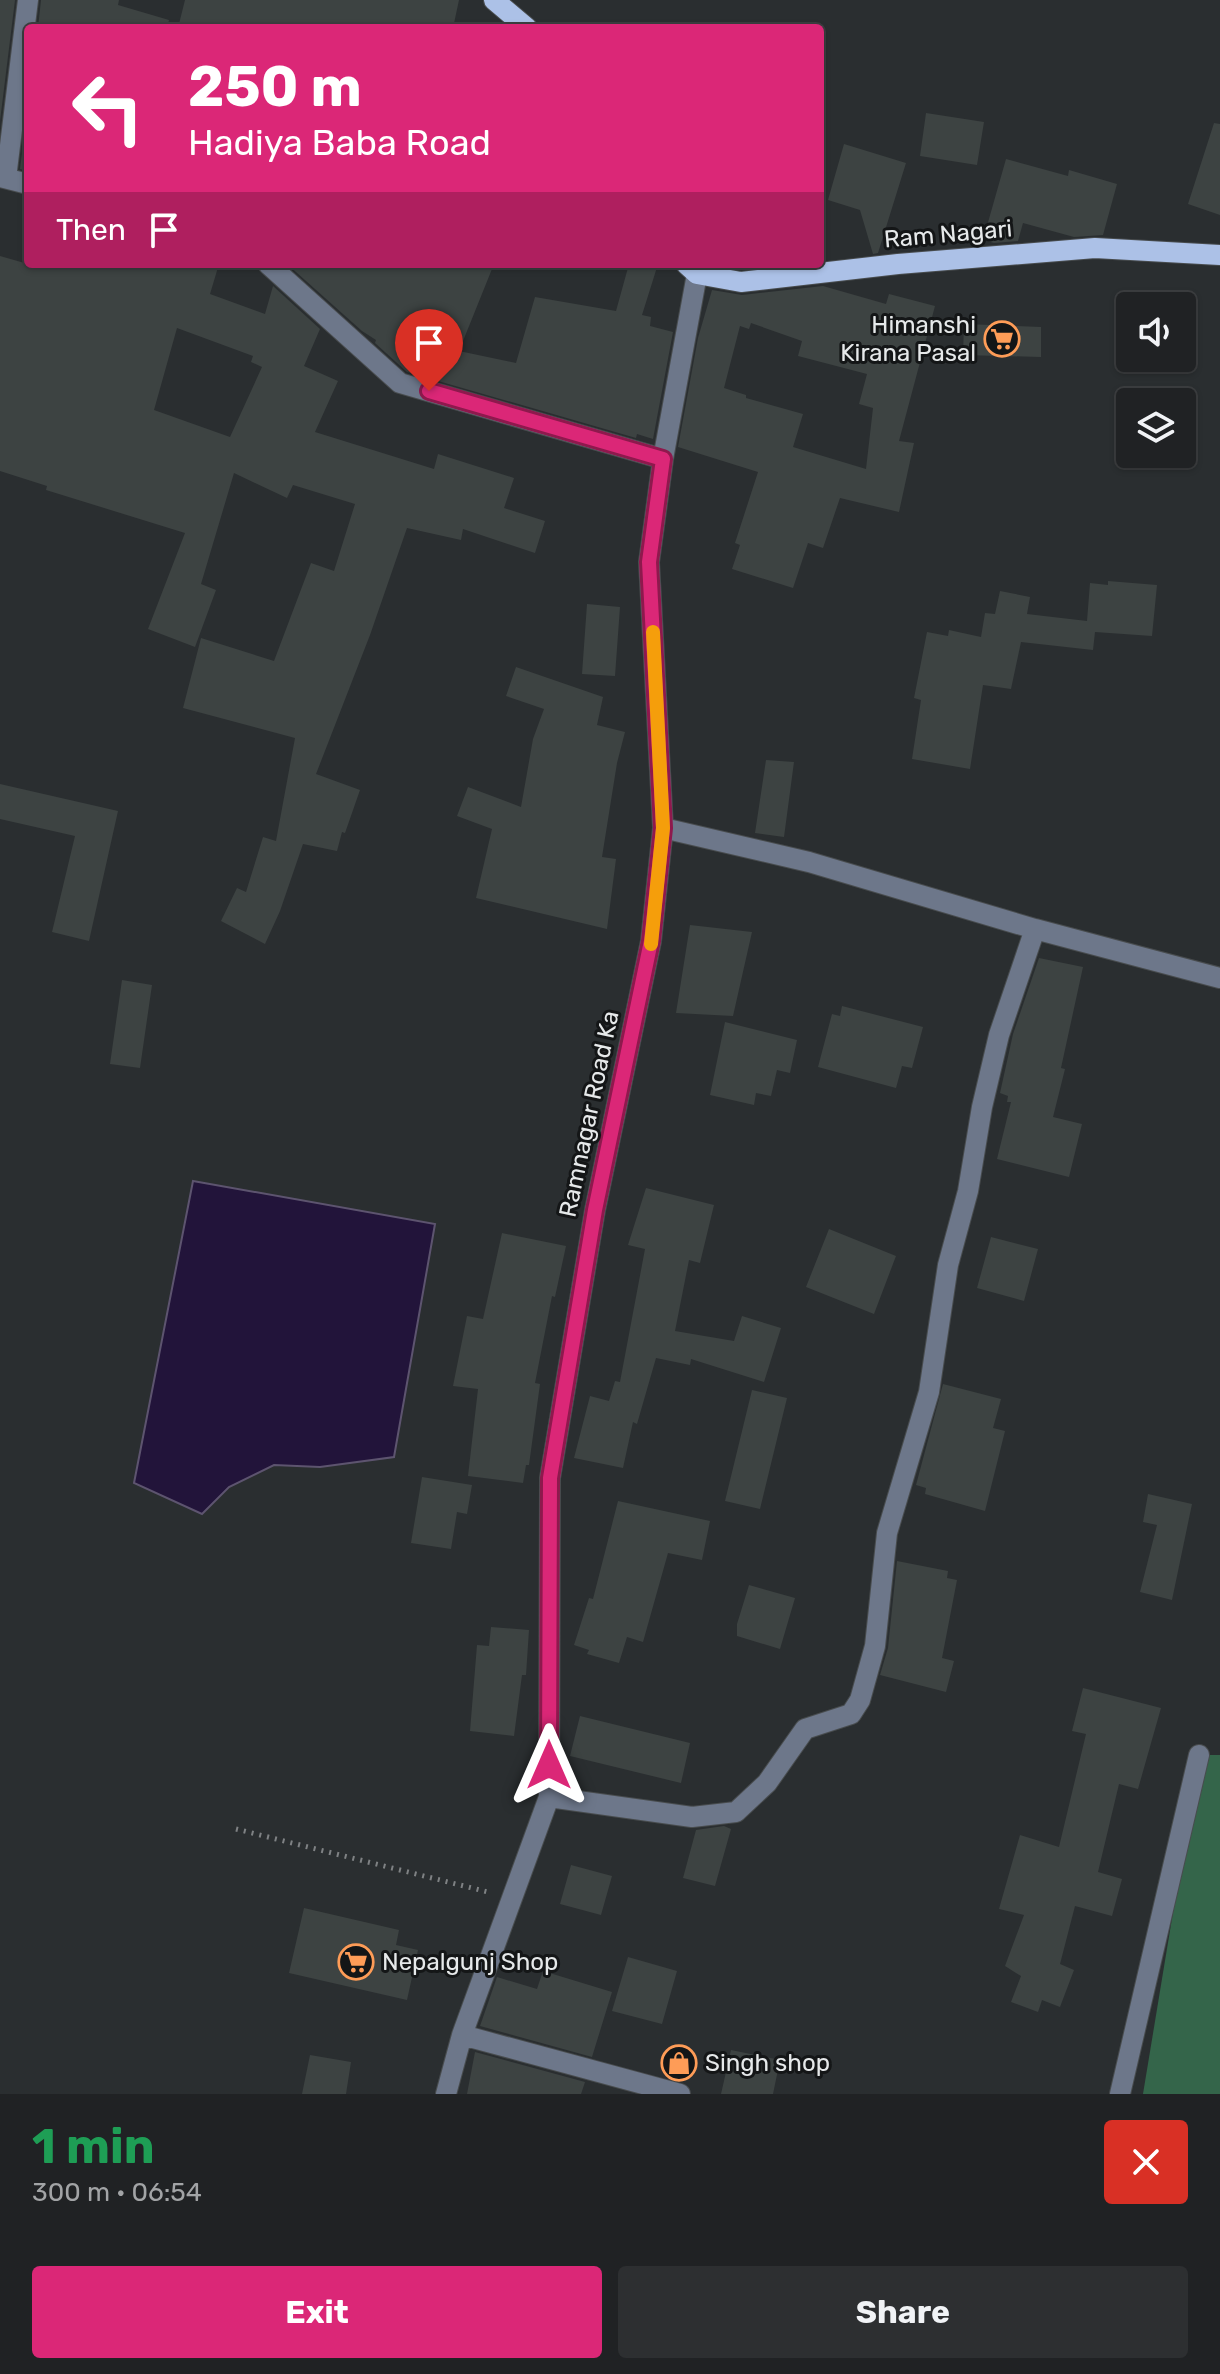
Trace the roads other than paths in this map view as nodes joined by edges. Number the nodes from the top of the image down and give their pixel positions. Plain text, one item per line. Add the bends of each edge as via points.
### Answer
1 (28, 0) edge
2 (494, 0) edge
3 (25, 24) edge
4 (522, 24) edge
5 (24, 28) edge
6 (3, 177) edge
7 (24, 183) edge
8 (1220, 255) edge
9 (272, 268) edge
10 (691, 269) edge
11 (663, 459) junction
12 (663, 828) junction
13 (1035, 929) junction
14 (1220, 978) edge
15 (1199, 1755) dead end
16 (549, 1797) junction
17 (462, 2035) junction
18 (446, 2094) edge
19 (680, 2094) edge
20 (1120, 2094) edge

1 - 3 street
2 - 4 main road
5 - 6 street
6 - 7 street
8 - 10 main road, Ram Nagari via 1095,248 741,282
9 - 11 street via 400,383
10 - 11 street, Ramnagar Road Ka
11 - 12 street, Ramnagar Road Ka via 649,562
12 - 13 street via 809,862
12 - 16 street, Ramnagar Road Ka via 651,941 595,1210 550,1478
13 - 14 street
13 - 16 street via 999,1035 982,1107 948,1265 929,1392 887,1533 875,1646 860,1700 851,1714 805,1729 767,1783 736,1812 692,1817
15 - 20 street
16 - 17 street, Ramnagar Road Ka
17 - 18 street, Ramnagar Road Ka
17 - 19 street

